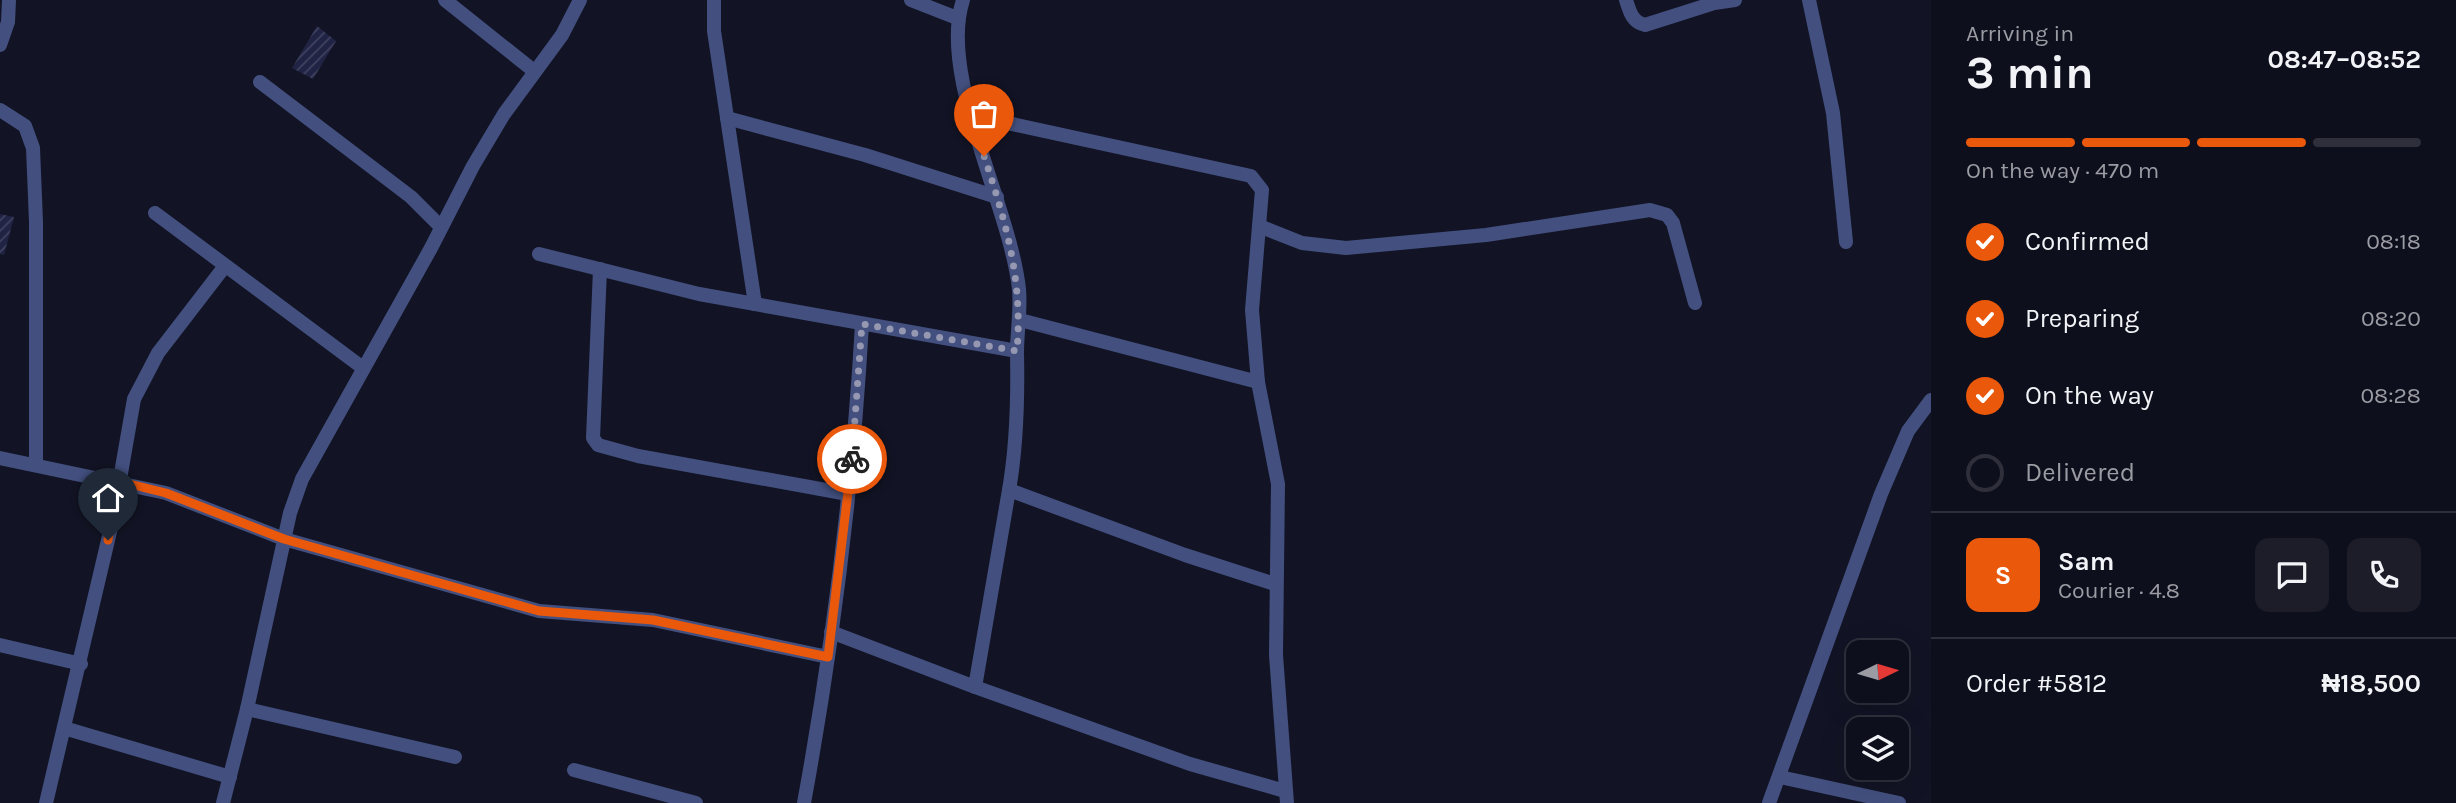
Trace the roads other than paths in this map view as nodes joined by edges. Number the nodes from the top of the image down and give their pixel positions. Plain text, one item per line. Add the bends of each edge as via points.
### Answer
1 (9, 0) edge
2 (445, 0) edge
3 (580, 0) edge
4 (714, 0) edge
5 (911, 0) edge
6 (962, 0) edge
7 (1626, 0) edge
8 (1735, 0) edge
9 (1809, 0) edge
10 (957, 18) junction
11 (0, 45) edge
12 (534, 71) junction
13 (260, 82) dead end
14 (0, 110) edge
15 (971, 115) junction
16 (727, 118) junction
17 (998, 197) junction
18 (155, 213) dead end
19 (1259, 226) junction
20 (441, 227) junction
21 (1846, 242) dead end
22 (539, 254) dead end
23 (225, 265) junction
24 (600, 269) junction
25 (1695, 303) dead end
26 (755, 304) junction
27 (1020, 320) junction
28 (862, 324) junction
29 (1017, 351) junction
30 (363, 368) junction
31 (1258, 382) junction
32 (1931, 400) edge
33 (0, 458) edge
34 (36, 464) junction
35 (117, 481) junction
36 (1009, 490) junction
37 (848, 494) junction
38 (284, 539) junction
39 (1275, 584) junction
40 (831, 632) junction
41 (0, 645) edge
42 (828, 657) junction
43 (80, 664) junction
44 (975, 687) junction
45 (247, 709) junction
46 (64, 728) junction
47 (455, 757) dead end
48 (574, 770) dead end
49 (230, 776) junction
50 (1780, 777) junction
51 (1286, 797) edge
52 (807, 802) edge
53 (46, 803) edge
54 (223, 803) edge
55 (696, 803) edge
56 (1769, 803) edge
57 (1899, 803) edge

1 - 11 street
2 - 12 street
3 - 12 street via 562,35
4 - 16 street
5 - 10 street
6 - 10 street
7 - 8 street via 1630,14 1645,25
9 - 21 street via 1833,113
10 - 15 street
12 - 20 street via 473,166
13 - 20 street via 411,197
14 - 34 street via 25,126 33,148
15 - 17 street
15 - 19 street via 1251,176 1262,190
16 - 17 street
16 - 26 street
17 - 27 street via 1019,289
18 - 23 street
19 - 25 street via 1302,243 1346,248 1486,235 1650,210 1667,215 1673,223
19 - 31 street via 1252,310
20 - 30 street
22 - 24 street
23 - 30 street
23 - 35 street via 143,377
24 - 26 street
24 - 37 street via 593,438 598,445
26 - 28 street
27 - 29 street
27 - 31 street
28 - 29 street
28 - 37 street
29 - 36 street via 1016,449
30 - 38 street via 302,479
31 - 39 street via 1278,484
32 - 50 street via 1908,431 1881,494
33 - 34 street
34 - 35 street
35 - 38 street via 166,493
35 - 43 street via 113,519
36 - 39 street
36 - 44 street
37 - 40 street
38 - 42 street via 539,611 653,620
38 - 45 street
39 - 51 street
40 - 42 street
40 - 44 street
41 - 43 street
42 - 52 street
43 - 46 street
44 - 51 street
45 - 47 street
45 - 49 street
46 - 49 street
46 - 53 street
48 - 55 street
49 - 54 street
50 - 56 street
50 - 57 street

